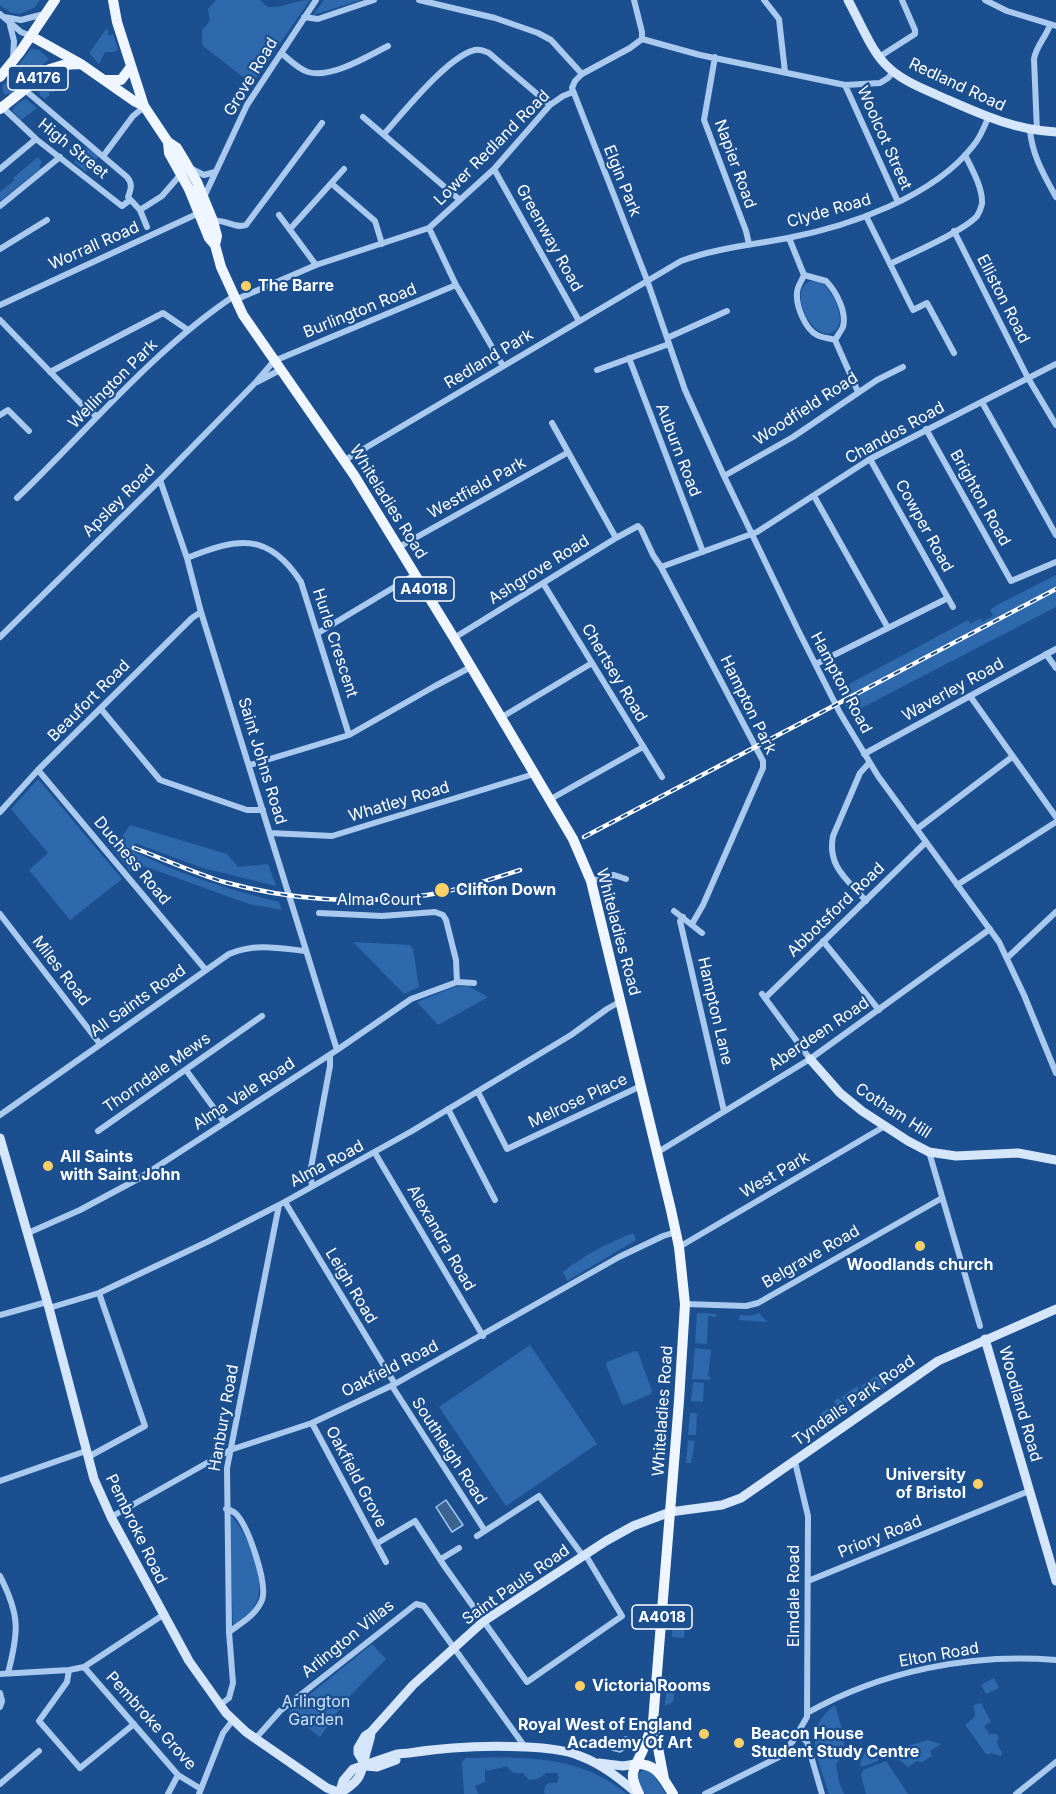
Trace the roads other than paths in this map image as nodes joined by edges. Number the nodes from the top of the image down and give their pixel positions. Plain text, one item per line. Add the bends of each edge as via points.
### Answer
1 (55, 0) edge
2 (113, 0) edge
3 (316, 0) edge
4 (374, 0) edge
5 (419, 0) edge
6 (633, 0) edge
7 (764, 0) edge
8 (848, 0) edge
9 (902, 0) edge
10 (985, 0) edge
11 (45, 14) junction
12 (2, 16) edge
13 (304, 16) junction
14 (9, 24) junction
15 (1053, 26) edge
16 (31, 36) junction
17 (642, 39) junction
18 (388, 46) dead end
19 (281, 53) junction
20 (715, 57) junction
21 (879, 57) junction
22 (13, 60) junction
23 (81, 64) junction
24 (130, 68) junction
25 (785, 72) junction
26 (894, 72) junction
27 (582, 74) junction
28 (0, 77) edge
29 (106, 80) junction
30 (845, 85) junction
31 (25, 90) junction
32 (573, 92) junction
33 (550, 105) junction
34 (144, 106) junction
35 (1, 107) edge
36 (363, 117) dead end
37 (988, 118) junction
38 (322, 123) dead end
39 (1034, 130) junction
40 (1056, 132) edge
41 (384, 134) junction
42 (36, 139) junction
43 (104, 155) junction
44 (965, 155) junction
45 (60, 157) junction
46 (0, 169) edge
47 (344, 169) dead end
48 (494, 169) junction
49 (185, 171) junction
50 (216, 171) junction
51 (332, 184) junction
52 (204, 197) junction
53 (1056, 197) edge
54 (130, 200) junction
55 (460, 200) junction
56 (898, 202) junction
57 (0, 206) edge
58 (140, 210) junction
59 (199, 213) junction
60 (279, 215) dead end
61 (866, 216) junction
62 (47, 220) dead end
63 (213, 221) junction
64 (147, 227) dead end
65 (429, 228) junction
66 (290, 230) junction
67 (954, 231) junction
68 (789, 238) junction
69 (382, 244) junction
70 (749, 244) junction
71 (215, 245) junction
72 (0, 249) edge
73 (890, 264) junction
74 (316, 265) junction
75 (804, 275) junction
76 (647, 280) junction
77 (456, 285) junction
78 (235, 298) junction
79 (0, 305) edge
80 (727, 311) dead end
81 (0, 320) edge
82 (579, 321) junction
83 (188, 330) junction
84 (835, 340) junction
85 (668, 341) junction
86 (954, 353) dead end
87 (629, 358) junction
88 (1056, 364) edge
89 (277, 365) junction
90 (503, 366) junction
91 (903, 367) dead end
92 (597, 370) dead end
93 (50, 372) junction
94 (1028, 378) junction
95 (256, 382) junction
96 (858, 392) junction
97 (982, 402) junction
98 (0, 415) edge
99 (98, 416) junction
100 (552, 423) dead end
101 (1056, 425) edge
102 (926, 429) junction
103 (29, 431) dead end
104 (567, 453) junction
105 (870, 459) junction
106 (345, 460) junction
107 (724, 476) junction
108 (160, 480) junction
109 (814, 496) junction
110 (17, 498) dead end
111 (638, 526) joint
112 (752, 535) junction
113 (1056, 535) edge
114 (616, 538) junction
115 (399, 547) junction
116 (703, 552) junction
117 (187, 558) junction
118 (1056, 562) edge
119 (661, 567) junction
120 (416, 574) junction
121 (543, 583) junction
122 (948, 598) junction
123 (953, 607) dead end
124 (201, 612) junction
125 (888, 627) junction
126 (318, 633) junction
127 (0, 637) edge
128 (454, 638) junction
129 (1056, 649) edge
130 (1046, 654) junction
131 (592, 663) junction
132 (816, 664) junction
133 (471, 667) junction
134 (1056, 668) edge
135 (970, 696) junction
136 (100, 710) junction
137 (502, 717) junction
138 (349, 735) junction
139 (643, 747) junction
140 (864, 754) junction
141 (1012, 757) junction
142 (869, 763) junction
143 (250, 765) junction
144 (38, 770) junction
145 (534, 774) junction
146 (662, 777) dead end
147 (549, 800) junction
148 (263, 810) junction
149 (0, 812) edge
150 (1056, 817) edge
151 (1056, 822) edge
152 (917, 829) junction
153 (270, 832) junction
154 (926, 842) junction
155 (626, 879) dead end
156 (591, 881) junction
157 (957, 885) junction
158 (866, 901) junction
159 (674, 910) dead end
160 (1056, 912) edge
161 (319, 913) dead end
162 (0, 914) edge
163 (683, 917) junction
164 (692, 924) junction
165 (990, 929) junction
166 (702, 933) dead end
167 (823, 941) junction
168 (305, 951) junction
169 (1007, 958) junction
170 (205, 969) junction
171 (456, 982) junction
172 (474, 983) dead end
173 (764, 996) joint
174 (622, 1006) junction
175 (879, 1010) junction
176 (262, 1016) dead end
177 (100, 1044) junction
178 (337, 1050) junction
179 (330, 1055) junction
180 (810, 1059) junction
181 (186, 1070) junction
182 (1056, 1073) edge
183 (642, 1086) junction
184 (478, 1092) junction
185 (448, 1109) junction
186 (724, 1111) junction
187 (0, 1115) edge
188 (224, 1122) junction
189 (885, 1126) junction
190 (98, 1131) dead end
191 (0, 1138) edge
192 (658, 1152) junction
193 (929, 1152) junction
194 (375, 1153) junction
195 (1056, 1160) edge
196 (312, 1185) junction
197 (942, 1198) junction
198 (495, 1200) dead end
199 (282, 1204) junction
200 (676, 1232) junction
201 (28, 1233) junction
202 (679, 1247) junction
203 (99, 1293) junction
204 (685, 1304) junction
205 (48, 1305) junction
206 (1056, 1309) edge
207 (0, 1315) edge
208 (980, 1326) dead end
209 (483, 1336) junction
210 (985, 1339) junction
211 (393, 1385) junction
212 (312, 1423) junction
213 (230, 1450) junction
214 (87, 1454) junction
215 (795, 1462) junction
216 (0, 1481) edge
217 (1029, 1491) junction
218 (226, 1509) junction
219 (670, 1512) junction
220 (111, 1517) junction
221 (485, 1531) junction
222 (477, 1536) dead end
223 (376, 1544) junction
224 (459, 1548) dead end
225 (584, 1555) junction
226 (441, 1559) junction
227 (386, 1562) dead end
228 (0, 1576) edge
229 (808, 1581) junction
230 (1056, 1581) edge
231 (163, 1615) junction
232 (484, 1621) junction
233 (229, 1632) junction
234 (454, 1648) junction
235 (1056, 1660) edge
236 (84, 1667) junction
237 (69, 1670) junction
238 (8, 1673) junction
239 (0, 1674) edge
240 (0, 1693) edge
241 (220, 1705) junction
242 (0, 1707) edge
243 (807, 1715) junction
244 (233, 1720) junction
245 (653, 1722) junction
246 (134, 1724) junction
247 (799, 1732) junction
248 (256, 1738) junction
249 (525, 1747) junction
250 (39, 1751) dead end
251 (593, 1762) junction
252 (1056, 1762) edge
253 (635, 1764) junction
254 (365, 1766) junction
255 (178, 1775) junction
256 (664, 1779) junction
257 (0, 1784) edge
258 (200, 1792) edge
259 (168, 1794) edge
260 (341, 1794) edge
261 (639, 1794) edge
262 (673, 1794) edge
263 (705, 1794) edge
264 (822, 1794) edge
265 (1016, 1794) edge

1 - 11 main road
2 - 24 main road
3 - 13 street, Grove Road
4 - 13 street via 318,19
5 - 27 street via 538,33 551,40
6 - 17 street
7 - 25 street via 779,19
8 - 21 street, Redland Road
9 - 21 street via 915,33
10 - 15 street
11 - 12 street via 21,20
11 - 16 main road
12 - 14 street
13 - 19 street, Grove Road
14 - 16 street
14 - 22 street via 14,41
15 - 39 street via 1035,52
16 - 22 main road, A4176
16 - 23 main road, Whiteladies Road / A4018
17 - 20 street
17 - 27 street
18 - 19 street via 357,62 317,73 304,71
19 - 50 street, Grove Road via 247,105
20 - 25 street
20 - 70 street, Napier Road via 704,120
21 - 26 street, Redland Road
22 - 28 main road, A4176
23 - 29 main road, Whiteladies Road / A4018
23 - 31 main road, A4176 via 50,69
24 - 29 main road via 121,80
24 - 34 main road
25 - 30 street
26 - 30 street via 880,83
26 - 37 street, Redland Road
27 - 32 street, Lower Redland Road via 575,81
29 - 34 main road, Whiteladies Road / A4018
30 - 56 street, Woolcot Street
31 - 35 main road, A4176
31 - 43 street
32 - 33 street, Lower Redland Road
32 - 76 street, Elgin Park
33 - 41 street via 489,53 473,51 441,73
33 - 48 street, Lower Redland Road
34 - 43 street
34 - 49 main road, Whiteladies Road / A4018 via 168,142 177,148
35 - 42 street, High Street
36 - 41 street
37 - 39 street, Redland Road
37 - 44 street, Clyde Road
38 - 63 street via 246,225
39 - 40 street, Redland Road
39 - 53 street via 1031,146
41 - 55 street
42 - 45 street, High Street
42 - 46 street
43 - 54 street via 131,182
44 - 56 street, Clyde Road via 941,177
44 - 67 street via 978,186 981,207 978,215
45 - 54 street, High Street via 122,206
45 - 57 street
47 - 51 street
48 - 55 street, Lower Redland Road
48 - 82 street, Greenway Road
49 - 50 street via 204,175
49 - 52 main road, Whiteladies Road / A4018
49 - 58 street via 162,196
49 - 59 main road, Whiteladies Road / A4018
50 - 52 street, Grove Road
51 - 66 street
51 - 69 street via 375,221
52 - 63 main road, Whiteladies Road / A4018
54 - 58 street
55 - 65 street, Lower Redland Road
56 - 61 street, Clyde Road
58 - 64 street
59 - 71 main road, Whiteladies Road / A4018
59 - 79 street, Worrall Road
60 - 66 street
61 - 68 street, Clyde Road
61 - 73 street
62 - 72 street
63 - 71 main road, Whiteladies Road / A4018
65 - 69 street, Lower Redland Road
65 - 77 street
66 - 74 street
67 - 73 street
67 - 94 street, Elliston Road
68 - 70 street, Clyde Road
68 - 75 street
69 - 74 street, Lower Redland Road
70 - 76 street, Clyde Road via 698,254
71 - 78 main road, Whiteladies Road / A4018
73 - 86 street via 913,310 927,303
74 - 78 street, Lower Redland Road
75 - 84 street via 797,295 805,321 817,336
75 - 84 street via 826,281 836,296 844,320
76 - 82 street, Redland Park
76 - 85 street, Hampton Road
77 - 89 street, Burlington Road
77 - 90 street
78 - 83 street, Wellington Park
78 - 89 main road, Whiteladies Road / A4018
80 - 85 street
81 - 93 street
82 - 90 street, Redland Park
83 - 93 street via 163,313
83 - 99 street, Wellington Park
84 - 96 street
85 - 87 street
85 - 107 street, Hampton Road via 685,390
87 - 92 street
87 - 116 street, Auburn Road
88 - 94 street, Chandos Road
89 - 95 street, Apsley Road
89 - 95 street, Apsley Road
89 - 106 main road, Whiteladies Road / A4018
90 - 106 street, Redland Park
91 - 96 street, Woodfield Road
93 - 99 street via 89,412
94 - 97 street, Chandos Road
94 - 101 street, Elliston Road
95 - 108 street, Apsley Road
96 - 107 street, Woodfield Road via 793,437
97 - 102 street, Chandos Road
97 - 113 street
98 - 103 street via 8,410
99 - 110 street, Wellington Park
100 - 104 street
102 - 105 street, Chandos Road
102 - 118 street, Brighton Road via 1011,580
104 - 114 street
104 - 115 street, Westfield Park
105 - 109 street, Chandos Road
105 - 122 street, Cowper Road
106 - 115 main road, Whiteladies Road / A4018
107 - 112 street, Hampton Road
108 - 117 street, Saint Johns Road
108 - 127 street, Apsley Road
109 - 112 street, Chandos Road
109 - 125 street
111 - 114 street, Ashgrove Road
111 - 119 street, Hampton Park
112 - 116 street
112 - 132 street, Hampton Road
114 - 121 street, Ashgrove Road
115 - 120 main road, Whiteladies Road / A4018
116 - 119 street
117 - 124 street, Saint Johns Road
117 - 126 street, Hurle Crescent via 237,542 271,550 301,582
119 - 164 street, Hampton Park via 761,754 763,768
120 - 126 street
120 - 128 main road, Whiteladies Road / A4018
121 - 128 street, Ashgrove Road
121 - 131 street, Chertsey Road
122 - 123 street, Cowper Road
122 - 125 street
124 - 136 street, Beaufort Road
124 - 143 street, Saint Johns Road
125 - 132 street
126 - 138 street, Hurle Crescent
128 - 133 main road, Whiteladies Road / A4018
129 - 130 street, Waverley Road
130 - 134 street
130 - 135 street, Waverley Road
131 - 137 street
131 - 139 street, Chertsey Road
132 - 140 street, Hampton Road
133 - 137 main road, Whiteladies Road / A4018
133 - 138 street
135 - 140 street, Waverley Road
135 - 141 street
136 - 144 street, Beaufort Road
136 - 148 street via 160,780 247,810
137 - 145 main road, Whiteladies Road / A4018
138 - 143 street
139 - 146 street, Chertsey Road
139 - 147 street
140 - 142 street, Hampton Road
141 - 150 street
141 - 152 street
142 - 152 street, Hampton Road
142 - 158 street via 860,773 831,846 837,869
143 - 148 street, Saint Johns Road
144 - 149 street, Beaufort Road
144 - 170 street, Duchess Road
145 - 147 main road, Whiteladies Road / A4018
145 - 153 street, Whatley Road via 332,836
147 - 156 main road, Whiteladies Road / A4018 via 573,838
148 - 153 street, Saint Johns Road
151 - 157 street
152 - 154 street, Hampton Road
153 - 168 street, Saint Johns Road
154 - 157 street, Hampton Road
154 - 158 street, Abbotsford Road
155 - 156 street via 614,875
156 - 174 main road, Whiteladies Road / A4018
157 - 165 street, Hampton Road
158 - 167 street, Abbotsford Road
159 - 163 street
160 - 169 street
161 - 171 street, Alma Court via 442,915 456,960
162 - 177 street, Miles Road
163 - 164 street
163 - 186 street, Hampton Lane
164 - 166 street
165 - 169 street, Hampton Road
165 - 175 street, Aberdeen Road
167 - 173 street, Abbotsford Road
167 - 175 street
168 - 170 street, All Saints Road via 278,947 241,949
168 - 178 street, Saint Johns Road
169 - 182 street, Hampton Road
170 - 177 street, All Saints Road
171 - 172 street, Alma Vale Road
171 - 178 street, Alma Vale Road via 411,999
173 - 180 street, Cotham Hill
174 - 183 main road, Whiteladies Road / A4018
174 - 184 street, Alma Road
175 - 180 street, Aberdeen Road
176 - 181 street, Thorndale Mews
177 - 187 street, All Saints Road
178 - 179 street, Alma Vale Road
179 - 188 street, Alma Vale Road
179 - 196 street via 310,1173
180 - 186 street, Aberdeen Road
180 - 189 street, Cotham Hill via 840,1093
181 - 188 street
181 - 190 street, Thorndale Mews
183 - 184 street, Melrose Place via 507,1149
183 - 192 main road, Whiteladies Road / A4018
184 - 185 street, Alma Road
185 - 194 street, Alma Road
185 - 198 street
186 - 192 street, Aberdeen Road
188 - 201 street, Alma Vale Road via 138,1179
189 - 193 street, Cotham Hill
189 - 202 street, West Park
191 - 201 street, Pembroke Road
192 - 200 main road, Whiteladies Road / A4018
193 - 195 street, Cotham Hill via 956,1156 1018,1153
193 - 197 street
194 - 196 street, Alma Road
194 - 209 street, Alexandra Road
196 - 199 street, Alma Road
197 - 204 street, Belgrave Road via 758,1303
197 - 208 street
199 - 203 street, Alma Road
199 - 211 street, Leigh Road
199 - 213 street, Hanbury Road
200 - 202 main road, Whiteladies Road / A4018
200 - 209 street, Oakfield Road via 619,1257
201 - 205 street, Pembroke Road
202 - 204 main road, Whiteladies Road / A4018
203 - 205 street, Alma Road
203 - 214 street via 145,1426
204 - 219 main road, Whiteladies Road / A4018
205 - 207 street, Alma Road
205 - 214 street, Pembroke Road
206 - 210 street, Tyndalls Park Road
209 - 211 street, Oakfield Road
210 - 215 street, Tyndalls Park Road via 938,1361
210 - 217 street, Woodland Road
211 - 212 street, Oakfield Road
211 - 221 street, Southleigh Road
212 - 213 street, Oakfield Road
212 - 223 street, Oakfield Grove
213 - 218 street, Hanbury Road
213 - 220 street, Oakfield Road
214 - 216 street
214 - 220 street, Pembroke Road
215 - 219 street, Tyndalls Park Road via 732,1503
215 - 229 street, Elmdale Road via 808,1516
217 - 229 street, Priory Road
217 - 230 street, Woodland Road
218 - 233 street, Hanbury Road
218 - 233 street via 238,1516 255,1553 264,1587 262,1600 252,1616
219 - 225 street, Saint Pauls Road via 633,1526
219 - 245 main road, Whiteladies Road / A4018
220 - 231 street, Pembroke Road
221 - 222 street
221 - 225 street via 539,1496
223 - 226 street, Oakfield Grove via 415,1521
223 - 227 street, Oakfield Grove
224 - 226 street
225 - 232 street, Saint Pauls Road
225 - 232 street via 622,1616 527,1682
226 - 232 street
228 - 238 street via 11,1596 16,1620 17,1638
229 - 243 street, Elmdale Road
231 - 236 street
231 - 241 street, Pembroke Road
232 - 234 street, Saint Pauls Road
233 - 241 street, Hanbury Road via 232,1691
234 - 248 street, Arlington Villas via 424,1606 411,1605 280,1711
234 - 249 street
234 - 254 street, Saint Pauls Road via 376,1725 371,1732
235 - 243 street, Elton Road via 969,1661 885,1678 832,1699
236 - 237 street
236 - 246 street, Pembroke Grove
237 - 238 street
237 - 246 street via 67,1682 39,1721 80,1768
238 - 239 street
240 - 242 street
241 - 244 street, Pembroke Road
243 - 247 street, Elmdale Road
244 - 248 street, Pembroke Road
244 - 258 street via 223,1732
245 - 253 main road, A4018
245 - 256 main road, A4018
246 - 255 street, Pembroke Grove
247 - 263 street, Elmdale Road via 779,1756
247 - 264 street via 807,1742
248 - 260 street, Pembroke Road
249 - 251 street via 578,1755
249 - 254 street via 461,1746 409,1753 377,1767
250 - 257 street
251 - 253 street
251 - 261 street
252 - 265 street
253 - 256 main road, A4018 via 653,1767
253 - 261 main road via 633,1781
254 - 260 street via 360,1777
255 - 258 street, Pembroke Grove
255 - 259 street
256 - 262 main road, A4018

